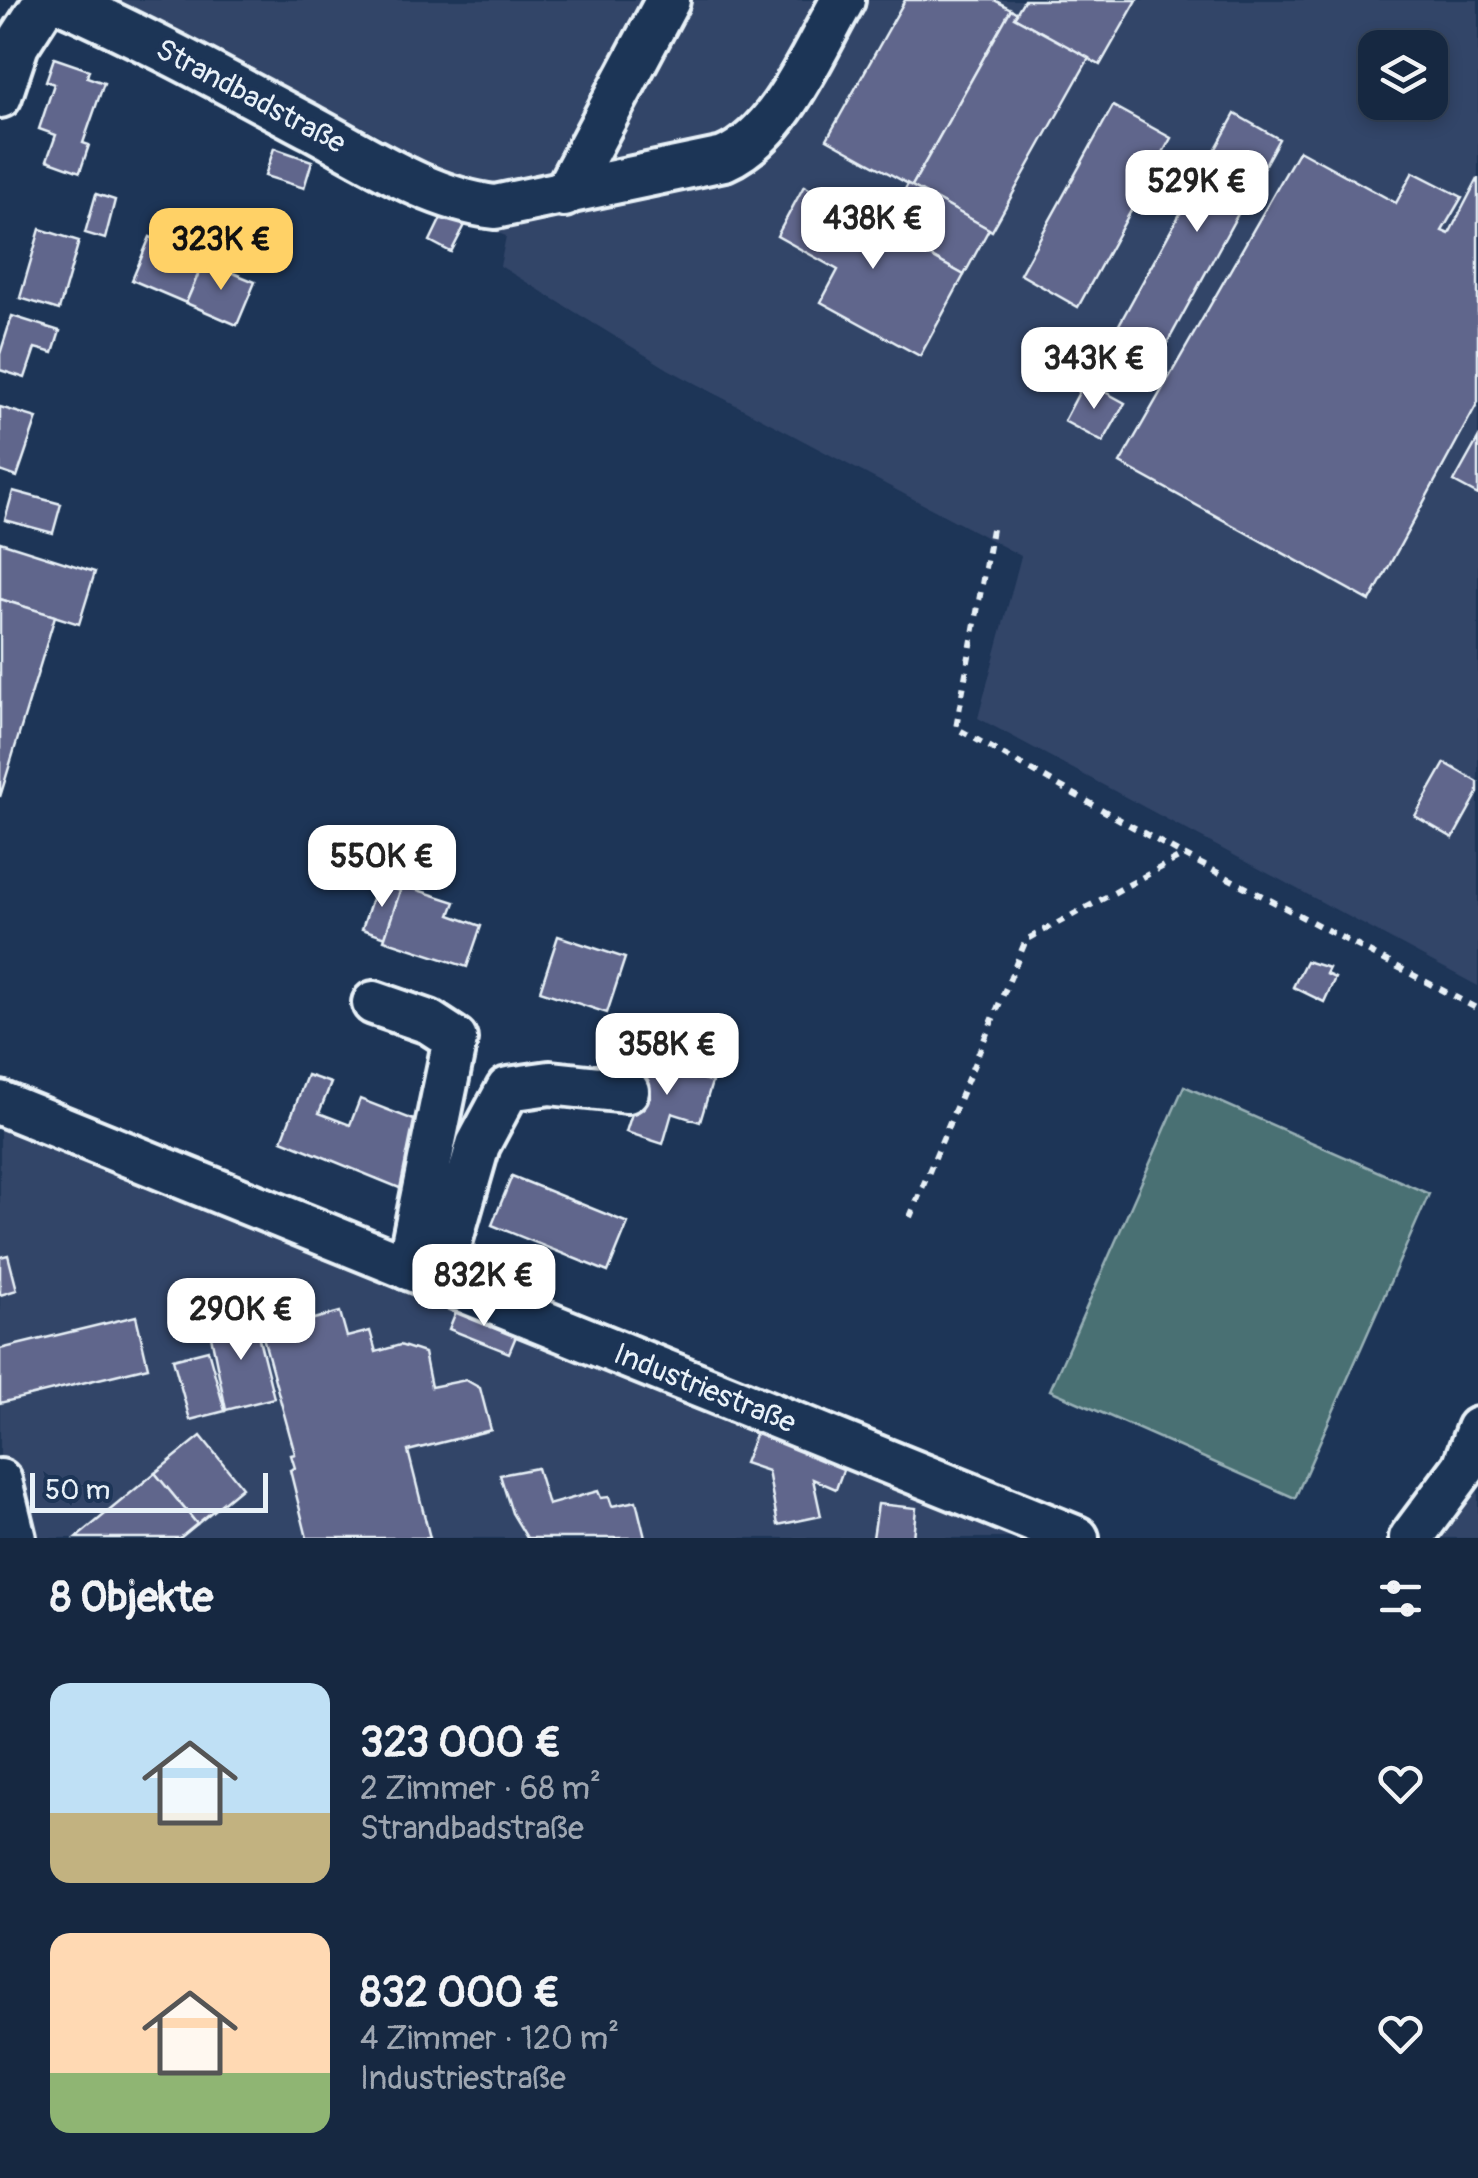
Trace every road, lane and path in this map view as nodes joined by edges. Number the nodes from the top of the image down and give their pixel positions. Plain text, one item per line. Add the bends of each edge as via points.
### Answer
1 (46, 0) edge
2 (59, 0) edge
3 (668, 0) edge
4 (843, 0) edge
5 (0, 96) edge
6 (564, 195) junction
7 (992, 530) dead end
8 (1184, 856) junction
9 (374, 1003) dead end
10 (1478, 1009) edge
11 (627, 1091) dead end
12 (0, 1103) edge
13 (910, 1217) dead end
14 (423, 1274) junction
15 (1478, 1429) edge
16 (0, 1482) edge
17 (14, 1538) edge
18 (1077, 1538) edge
19 (1411, 1538) edge

1 - 5 street via 17,45
2 - 6 street, Strandbadstraße via 472,204 494,207
3 - 6 street
4 - 6 street, Strandbadstraße via 776,116 743,150
7 - 8 path via 956,728
8 - 10 path
8 - 13 path via 1026,940
9 - 14 street via 429,1022 454,1039
11 - 14 street via 550,1082 508,1088
12 - 14 street, Industriestraße
14 - 18 street, Industriestraße
15 - 19 street via 1464,1467
16 - 17 street

